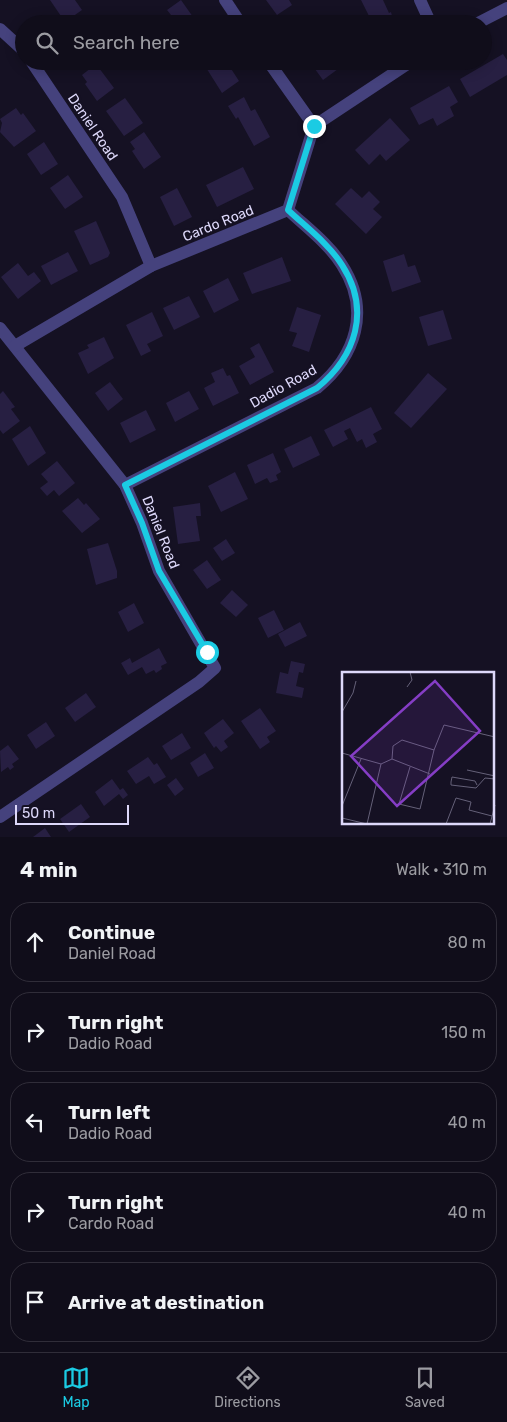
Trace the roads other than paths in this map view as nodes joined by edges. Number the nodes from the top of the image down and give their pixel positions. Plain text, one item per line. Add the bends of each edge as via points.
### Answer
1 (225, 0) edge
2 (420, 0) edge
3 (507, 8) edge
4 (236, 15) edge
5 (427, 15) edge
6 (492, 16) edge
7 (0, 29) edge
8 (15, 43) edge
9 (37, 70) edge
10 (274, 70) edge
11 (398, 70) edge
12 (314, 126) junction
13 (288, 210) junction
14 (151, 266) junction
15 (0, 328) edge
16 (15, 346) junction
17 (125, 485) junction
18 (0, 816) edge

1 - 4 street
2 - 5 street
3 - 6 street
7 - 8 street
9 - 14 street, Daniel Road via 122,197
10 - 12 street
11 - 12 street
12 - 13 street
13 - 14 street, Cardo Road
13 - 17 street, Dadio Road via 329,249 351,282 357,312 355,330 344,360 317,388
14 - 16 street, Cardo Road
15 - 16 street, Daniel Road
16 - 17 street, Daniel Road
17 - 18 street, Daniel Road via 159,571 215,668

